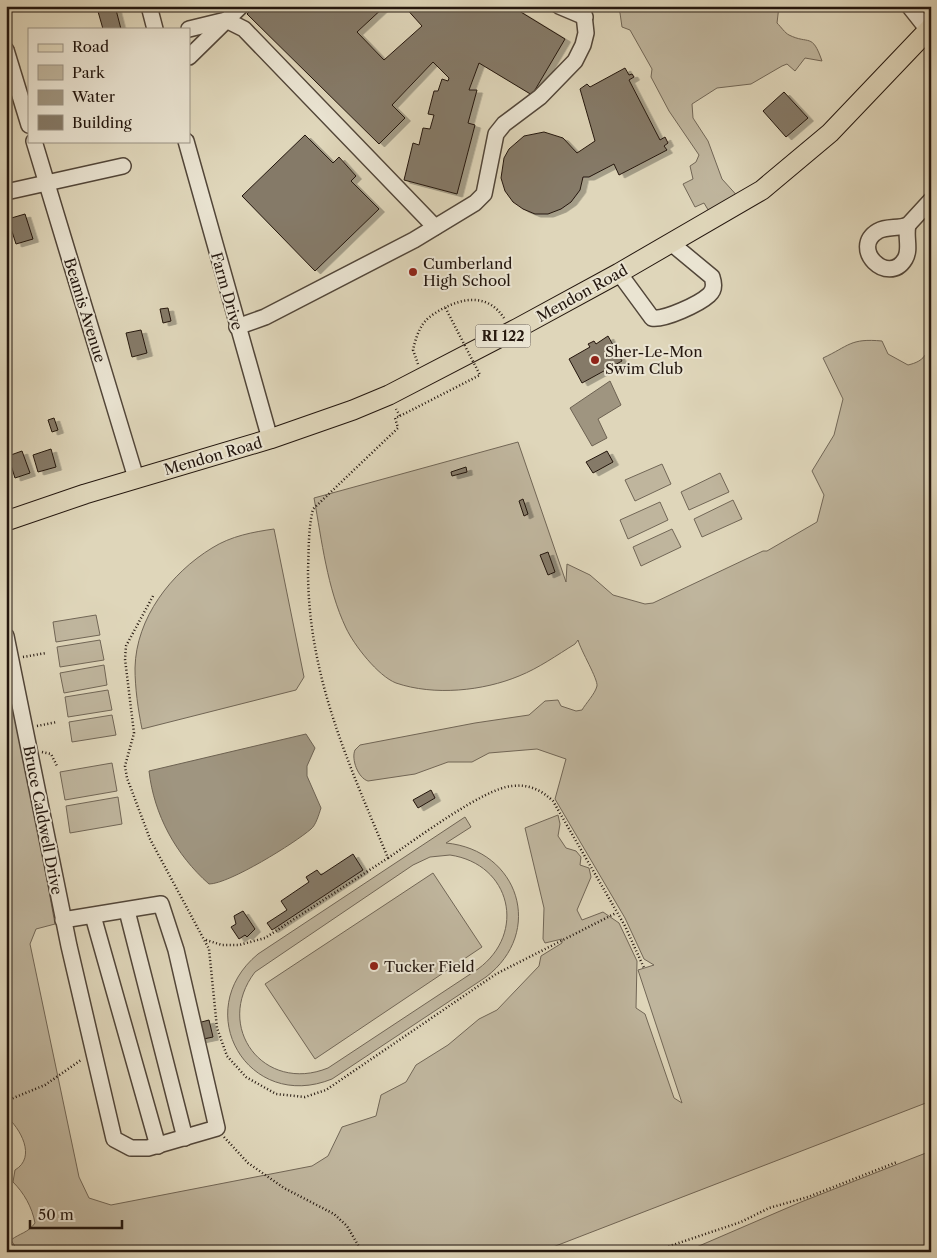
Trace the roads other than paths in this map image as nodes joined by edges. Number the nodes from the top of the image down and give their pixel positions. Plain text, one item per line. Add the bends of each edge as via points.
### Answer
1 (149, 6) edge
2 (241, 6) edge
3 (560, 6) edge
4 (908, 6) edge
5 (584, 12) edge
6 (226, 20) junction
7 (155, 28) edge
8 (190, 29) edge
9 (929, 29) edge
10 (6, 50) edge
11 (190, 56) edge
12 (28, 122) edge
13 (34, 142) edge
14 (186, 142) edge
15 (123, 166) dead end
16 (46, 183) junction
17 (6, 192) edge
18 (931, 200) edge
19 (908, 226) dead end
20 (435, 227) junction
21 (671, 243) junction
22 (619, 273) junction
23 (237, 327) junction
24 (270, 440) junction
25 (136, 478) junction
26 (7, 518) edge
27 (6, 636) edge
28 (128, 911) junction
29 (93, 916) junction
30 (63, 920) junction
31 (185, 1138) junction
32 (158, 1146) junction

1 - 7 street
2 - 6 street
3 - 5 street
4 - 9 street
5 - 20 street via 583,45 575,61 496,134 484,194
6 - 8 street
6 - 11 street
6 - 20 street via 256,39
9 - 21 main road, Mendon Road / RI 122 via 830,134 793,166 762,190
10 - 12 street
13 - 16 street, Beamis Avenue
14 - 23 street, Farm Drive
15 - 16 street
16 - 17 street
16 - 25 street, Beamis Avenue
18 - 19 street
20 - 23 street via 264,317
21 - 22 main road, Mendon Road / RI 122
21 - 22 street via 712,277 714,284 709,295 664,318 652,318
22 - 24 main road, Mendon Road / RI 122 via 389,395
23 - 24 street, Farm Drive
24 - 25 main road, Mendon Road / RI 122
25 - 26 main road, Mendon Road / RI 122
27 - 30 street, Bruce Caldwell Drive
28 - 29 street
28 - 31 street
28 - 31 street, Bruce Caldwell Drive via 161,904 176,950 217,1128
29 - 30 street
29 - 32 street
30 - 32 street, Bruce Caldwell Drive via 114,1139 131,1148
31 - 32 street, Bruce Caldwell Drive

